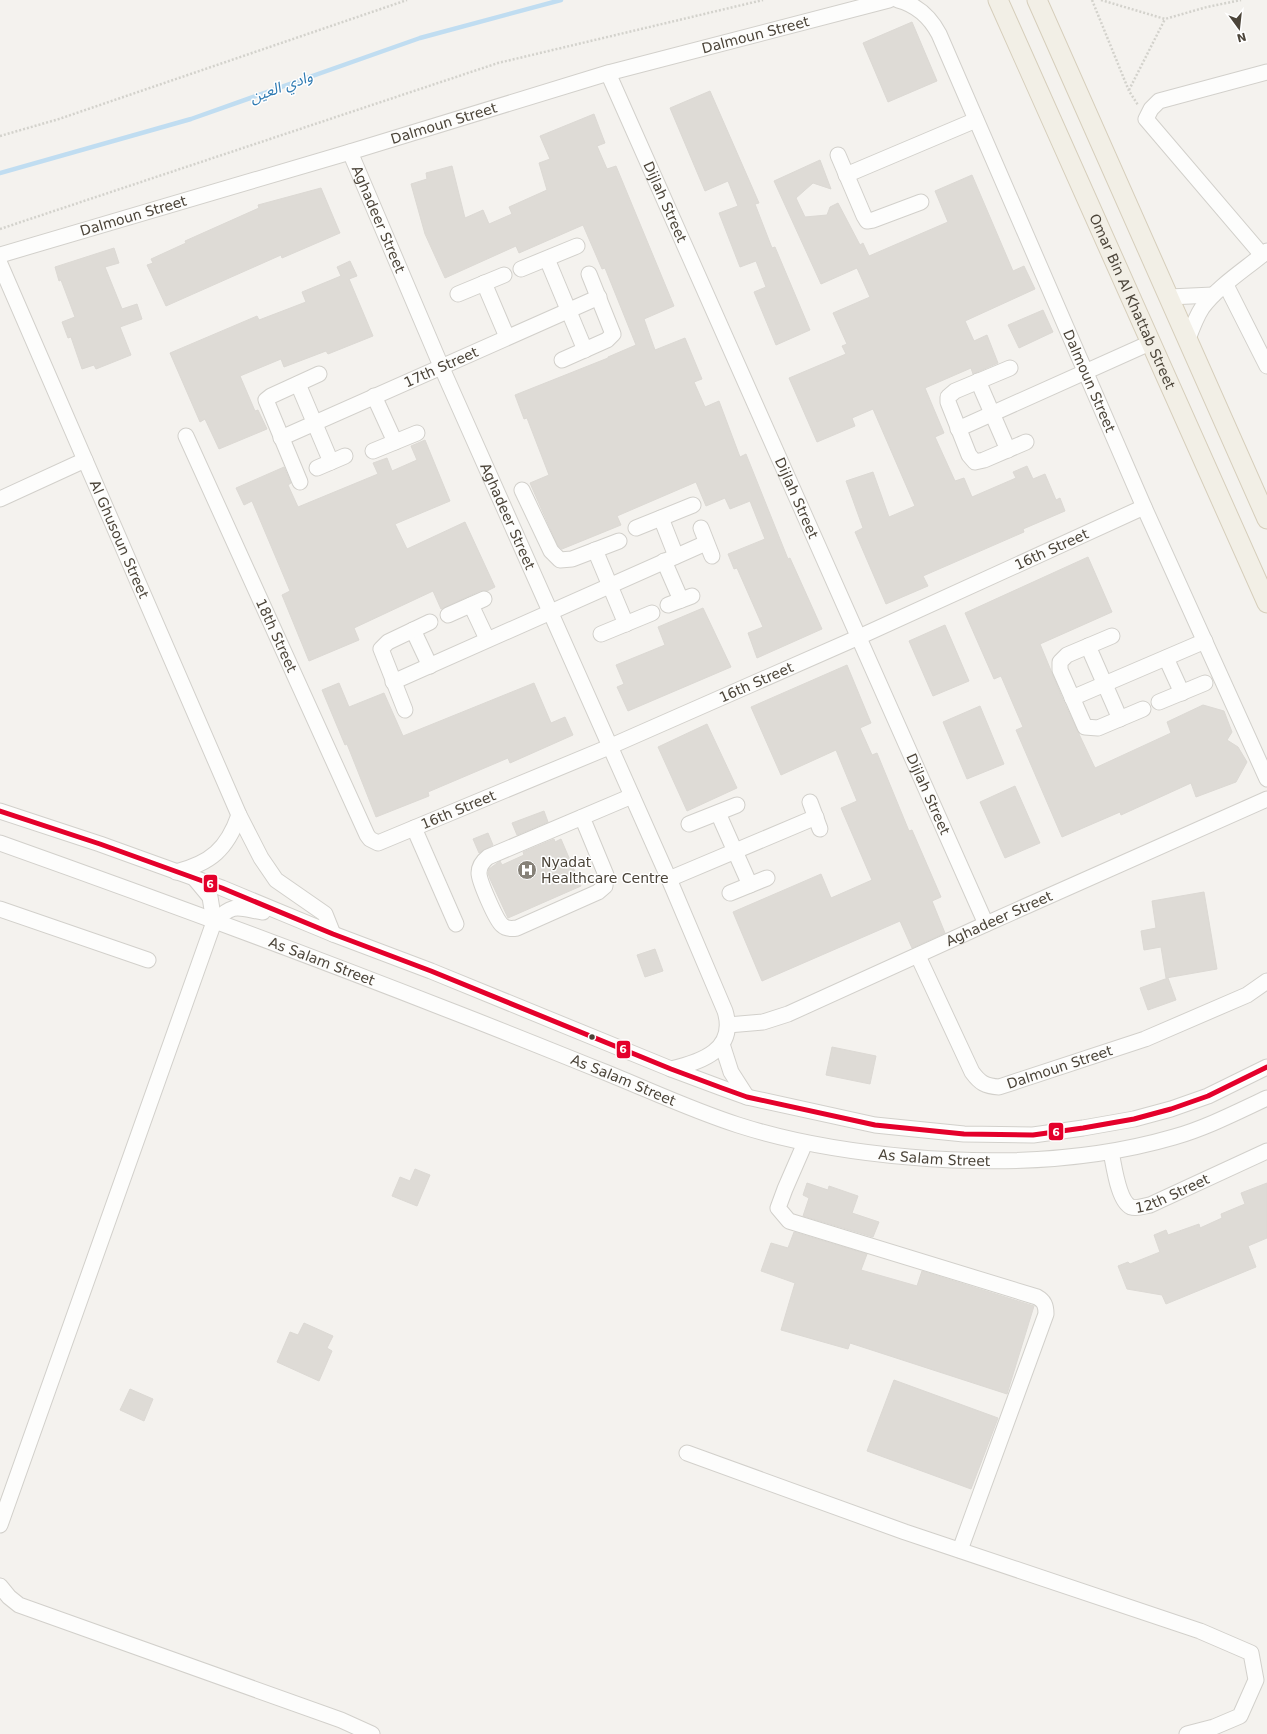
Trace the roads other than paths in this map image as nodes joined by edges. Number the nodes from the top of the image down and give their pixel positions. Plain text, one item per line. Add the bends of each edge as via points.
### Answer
1 (889, 0) edge
2 (898, 0) edge
3 (998, 0) edge
4 (1036, 0) edge
5 (1267, 72) edge
6 (608, 73) junction
7 (976, 120) junction
8 (350, 152) junction
9 (838, 155) dead end
10 (846, 175) junction
11 (921, 202) dead end
12 (577, 246) dead end
13 (1265, 253) edge
14 (0, 255) edge
15 (547, 259) junction
16 (0, 264) edge
17 (521, 269) dead end
18 (589, 274) dead end
19 (504, 275) dead end
20 (484, 283) junction
21 (1226, 285) junction
22 (458, 294) dead end
23 (1213, 295) junction
24 (599, 298) junction
25 (1169, 298) junction
26 (569, 311) junction
27 (507, 338) junction
28 (1188, 339) junction
29 (1152, 342) junction
30 (585, 350) junction
31 (562, 360) dead end
32 (441, 366) junction
33 (1267, 366) edge
34 (1010, 368) dead end
35 (1086, 372) junction
36 (319, 374) dead end
37 (978, 381) junction
38 (298, 384) junction
39 (374, 396) junction
40 (992, 414) junction
41 (314, 423) junction
42 (958, 429) junction
43 (417, 433) dead end
44 (186, 436) dead end
45 (281, 438) junction
46 (395, 442) junction
47 (1026, 442) dead end
48 (1008, 450) junction
49 (373, 451) dead end
50 (345, 456) dead end
51 (85, 460) junction
52 (331, 462) junction
53 (317, 468) dead end
54 (300, 482) dead end
55 (522, 490) dead end
56 (0, 499) edge
57 (692, 506) dead end
58 (1144, 507) junction
59 (661, 518) junction
60 (1267, 519) edge
61 (636, 528) dead end
62 (701, 528) dead end
63 (619, 541) dead end
64 (595, 550) junction
65 (670, 558) junction
66 (609, 585) junction
67 (484, 599) dead end
68 (680, 600) dead end
69 (1267, 603) edge
70 (471, 605) junction
71 (549, 612) junction
72 (652, 614) dead end
73 (448, 615) dead end
74 (430, 622) dead end
75 (626, 624) junction
76 (413, 630) junction
77 (601, 634) dead end
78 (1112, 636) dead end
79 (859, 637) junction
80 (487, 639) junction
81 (1206, 641) junction
82 (1088, 646) junction
83 (1166, 658) junction
84 (430, 666) junction
85 (393, 682) junction
86 (1206, 683) dead end
87 (1105, 684) junction
88 (1182, 693) junction
89 (1072, 698) junction
90 (1159, 702) dead end
91 (405, 710) dead end
92 (1143, 710) dead end
93 (1120, 719) junction
94 (609, 747) junction
95 (1267, 779) edge
96 (632, 796) junction
97 (1267, 799) edge
98 (810, 802) dead end
99 (737, 805) dead end
100 (0, 811) edge
101 (718, 813) junction
102 (239, 815) junction
103 (582, 817) junction
104 (688, 824) dead end
105 (414, 828) junction
106 (367, 834) joint
107 (0, 843) edge
108 (735, 851) junction
109 (176, 872) junction
110 (194, 878) junction
111 (767, 878) dead end
112 (669, 879) junction
113 (750, 885) junction
114 (730, 893) dead end
115 (0, 909) edge
116 (279, 912) junction
117 (214, 922) junction
118 (456, 924) dead end
119 (986, 924) junction
120 (333, 934) junction
121 (918, 956) junction
122 (148, 960) dead end
123 (1267, 981) edge
124 (728, 1025) junction
125 (722, 1044) junction
126 (1267, 1067) edge
127 (671, 1069) junction
128 (747, 1097) junction
129 (1267, 1098) edge
130 (805, 1143) junction
131 (1267, 1151) edge
132 (1111, 1152) junction
133 (687, 1453) dead end
134 (6, 1488) edge
135 (0, 1525) edge
136 (960, 1550) junction
137 (0, 1586) edge
138 (372, 1734) edge
139 (1187, 1734) edge

1 - 6 street, Dalmoun Street
2 - 7 street, Dalmoun Street via 908,2 932,22
3 - 29 main road, Omar Bin Al Khattab Street
4 - 25 main road
5 - 13 street via 1159,101 1151,108 1146,119
6 - 8 street, Dalmoun Street
6 - 79 street, Dijlah Street
7 - 10 street
7 - 35 street, Dalmoun Street
8 - 14 street, Dalmoun Street
8 - 32 street, Aghadeer Street
9 - 10 street
10 - 11 street via 867,221
12 - 15 street
13 - 21 street
15 - 17 street
15 - 26 street
16 - 51 street, Al Ghusoun Street
18 - 24 street
19 - 20 street
20 - 22 street
20 - 27 street
21 - 23 street
21 - 33 street
23 - 25 street
23 - 28 street via 1202,308
24 - 26 street, 17th Street
24 - 30 street via 613,334 608,340
25 - 28 main road
26 - 27 street, 17th Street
26 - 30 street
27 - 32 street, 17th Street
28 - 60 main road
29 - 35 street
29 - 69 main road, Omar Bin Al Khattab Street
30 - 31 street
32 - 39 street, 17th Street
32 - 71 street, Aghadeer Street
34 - 37 street
35 - 40 street
35 - 58 street, Dalmoun Street
36 - 38 street
37 - 40 street
37 - 42 street via 955,390 948,397
38 - 41 street
38 - 45 street via 266,400
39 - 41 street, 17th Street
39 - 46 street
40 - 42 street
40 - 48 street
41 - 45 street, 17th Street
41 - 52 street
42 - 48 street via 969,455 975,462
43 - 46 street
44 - 106 street, 18th Street
45 - 54 street
46 - 49 street
47 - 48 street
50 - 52 street
51 - 56 street
51 - 102 street, Al Ghusoun Street
52 - 53 street
55 - 64 street via 554,556 566,561
57 - 59 street
58 - 79 street, 16th Street
58 - 81 street, Dalmoun Street
59 - 61 street
59 - 65 street
62 - 65 street via 709,550
63 - 64 street
64 - 66 street
65 - 66 street
65 - 68 street
66 - 71 street
66 - 75 street
67 - 70 street
70 - 73 street
70 - 80 street
71 - 80 street
71 - 94 street, Aghadeer Street
72 - 75 street
74 - 76 street
75 - 77 street
76 - 84 street
76 - 85 street via 388,642 381,649
78 - 82 street
79 - 94 street, 16th Street
79 - 119 street, Dijlah Street
80 - 84 street
81 - 83 street
81 - 95 street, Dalmoun Street
82 - 87 street
82 - 89 street via 1067,655 1060,662 1060,670
83 - 87 street
83 - 88 street
84 - 85 street
85 - 91 street
86 - 88 street
87 - 89 street
87 - 93 street
88 - 90 street
89 - 93 street via 1082,723 1089,729
92 - 93 street
94 - 96 street, Aghadeer Street
94 - 105 street, 16th Street
96 - 103 street
96 - 112 street, Aghadeer Street
97 - 119 street, Aghadeer Street
98 - 108 street via 818,823
99 - 101 street
100 - 109 street, As Salam Street
101 - 104 street
101 - 108 street
102 - 109 street via 233,832 223,847 210,859 194,868
102 - 120 street, Al Ghusoun Street via 261,858 276,880 325,914
103 - 103 street via 484,860 480,868 480,878 500,924 508,928 517,928 598,892 605,886 606,875
105 - 106 street, 16th Street via 378,843
105 - 118 street
107 - 117 street, As Salam Street
108 - 112 street
108 - 113 street
109 - 110 street, As Salam Street
110 - 116 street, As Salam Street
110 - 117 street via 210,897
111 - 113 street
112 - 124 street, Aghadeer Street via 722,1002
113 - 114 street
115 - 122 street
116 - 117 street via 267,913 238,907 228,909
116 - 120 street, As Salam Street
117 - 130 street, As Salam Street via 364,977 685,1106 737,1125
117 - 134 street
119 - 121 street, Aghadeer Street
120 - 127 street, As Salam Street
121 - 123 street, Dalmoun Street via 972,1072 978,1081 986,1086 999,1087 1145,1039 1247,995
121 - 124 street, Aghadeer Street via 775,1019
124 - 125 street
125 - 127 street via 705,1059
125 - 128 street via 731,1072
126 - 128 street, As Salam Street via 1208,1096 1171,1109 1134,1119 1032,1135 964,1134 875,1125
127 - 128 street, As Salam Street
129 - 132 street, As Salam Street via 1216,1122 1178,1136
130 - 132 street, As Salam Street via 873,1154 955,1161 1032,1162
130 - 136 street via 778,1208 789,1221 1036,1297 1046,1306 1046,1314
131 - 132 street, 12th Street via 1150,1205 1137,1208 1126,1203 1120,1192
133 - 136 street
134 - 135 street
136 - 139 street via 1200,1631 1251,1653 1256,1680 1240,1716 1214,1727
137 - 138 street via 20,1605 341,1720

